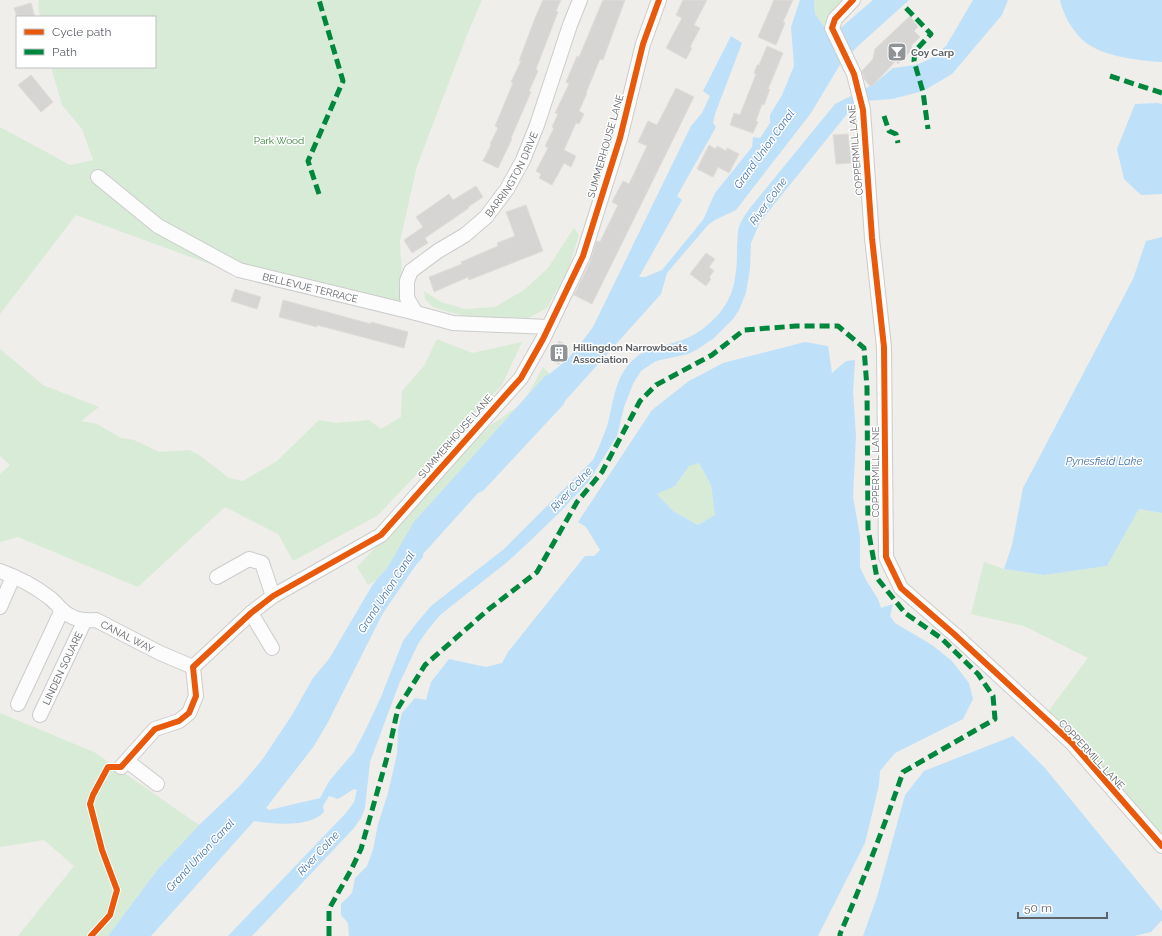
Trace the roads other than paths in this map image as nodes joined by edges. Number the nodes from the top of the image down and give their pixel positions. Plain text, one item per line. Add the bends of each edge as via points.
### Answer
1 (580, 0) edge
2 (659, 0) edge
3 (853, 0) edge
4 (98, 177) dead end
5 (416, 313) junction
6 (548, 327) junction
7 (5, 574) edge
8 (217, 577) dead end
9 (274, 596) junction
10 (0, 606) edge
11 (62, 610) junction
12 (251, 613) junction
13 (85, 620) junction
14 (272, 648) dead end
15 (193, 667) junction
16 (18, 704) dead end
17 (40, 715) dead end
18 (157, 784) dead end
19 (1162, 846) edge

1 - 5 street, BARRINGTON DRIVE via 537,125 523,160 507,189 486,217 470,231 411,271 407,281 407,298
2 - 6 street, SUMMERHOUSE LANE via 643,44 620,138 583,256
3 - 19 street, COPPERMILL LANE via 835,19 832,28 851,68 862,106 872,238 884,347 886,557 902,588 1072,743
4 - 5 street, BELLEVUE TERRACE via 158,226 239,270
5 - 6 street, BELLEVUE TERRACE via 453,323
6 - 9 street, SUMMERHOUSE LANE via 521,378 381,535
7 - 10 street
7 - 11 street, CANAL WAY via 51,598
8 - 9 street via 249,559 262,563
9 - 12 street, SUMMERHOUSE LANE
11 - 13 street, CANAL WAY via 72,618
11 - 16 street
12 - 14 street
12 - 15 street, SUMMERHOUSE LANE
13 - 15 street, CANAL WAY via 96,620
13 - 17 street, LINDEN SQUARE
15 - 18 street via 196,696 189,713 179,721 155,729 124,764

